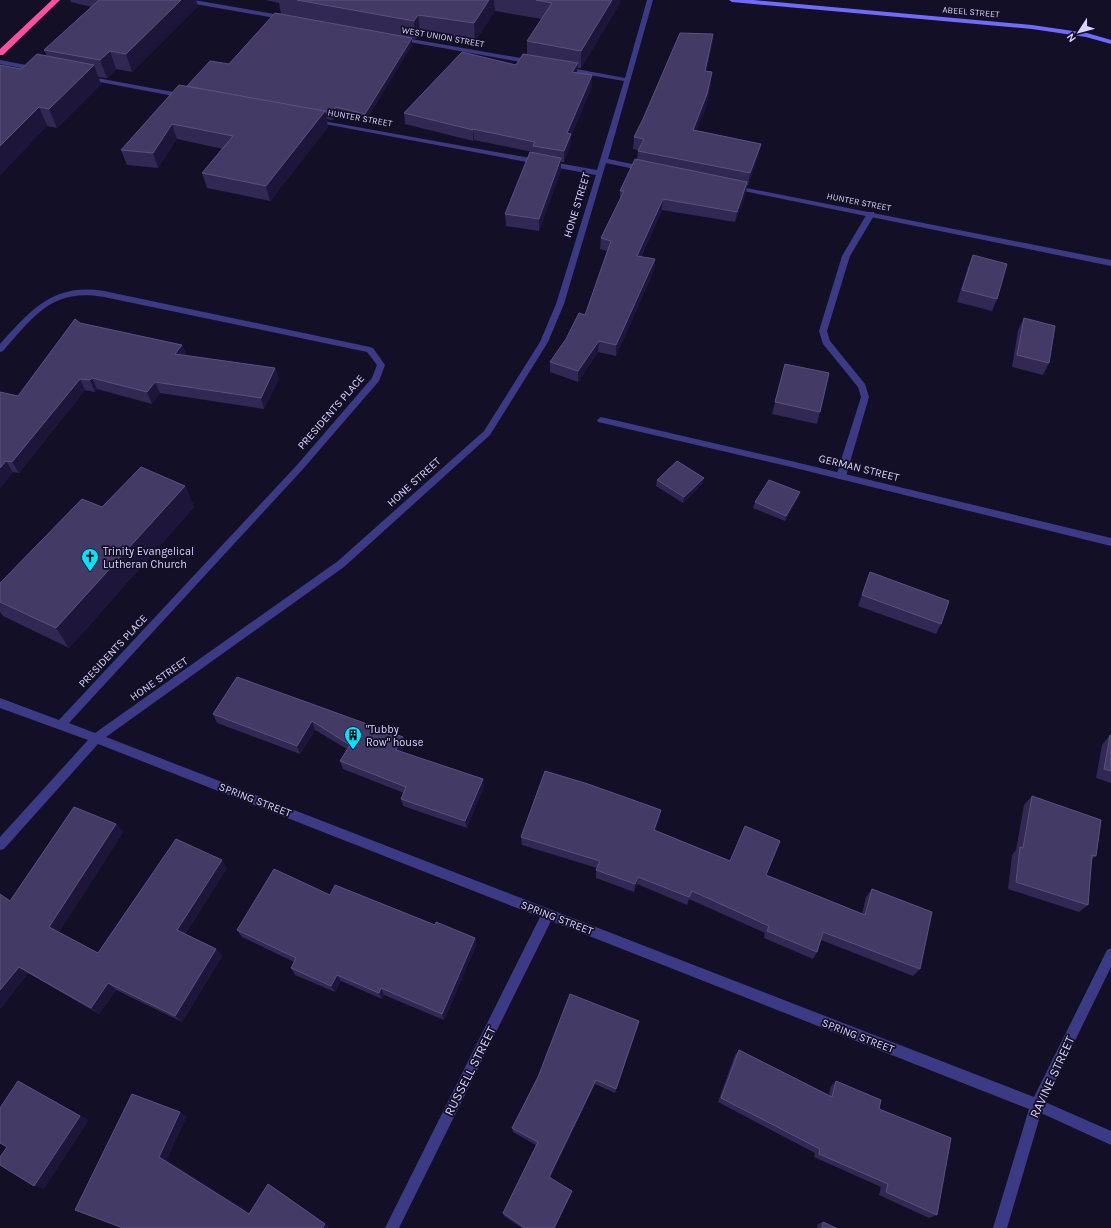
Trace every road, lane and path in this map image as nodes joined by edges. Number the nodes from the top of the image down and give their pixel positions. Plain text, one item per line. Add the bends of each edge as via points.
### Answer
1 (56, 0) edge
2 (184, 0) edge
3 (650, 0) edge
4 (732, 0) edge
5 (292, 19) edge
6 (394, 37) edge
7 (1111, 42) edge
8 (0, 53) edge
9 (0, 62) edge
10 (542, 64) edge
11 (558, 67) edge
12 (42, 70) edge
13 (81, 77) edge
14 (628, 80) junction
15 (191, 97) edge
16 (309, 119) edge
17 (602, 160) junction
18 (648, 170) edge
19 (599, 173) junction
20 (725, 185) edge
21 (871, 214) junction
22 (1111, 263) edge
23 (0, 349) edge
24 (601, 420) dead end
25 (841, 476) junction
26 (1111, 542) edge
27 (0, 703) edge
28 (61, 725) junction
29 (96, 738) junction
30 (0, 845) edge
31 (548, 914) junction
32 (1111, 954) edge
33 (1037, 1105) junction
34 (1111, 1138) edge
35 (392, 1228) edge
36 (1000, 1228) edge

1 - 8 highway
2 - 5 street
3 - 14 street, HONE STREET
4 - 7 street, ABEEL STREET via 1032,27 1087,35
6 - 10 street, WEST UNION STREET
9 - 12 street
11 - 14 street
13 - 15 street
14 - 17 street, HONE STREET
16 - 19 street, HUNTER STREET
17 - 18 street
17 - 19 street, HONE STREET
19 - 29 street, HONE STREET via 560,304 544,342 487,433 341,564
20 - 21 street, HUNTER STREET
21 - 22 street, HUNTER STREET
21 - 25 street via 846,256 823,331 826,342 862,386 865,397
23 - 28 street, PRESIDENTS PLACE via 35,312 53,299 68,293 85,292 370,350 381,365 376,379 300,467
24 - 25 street, GERMAN STREET
25 - 26 street, GERMAN STREET
27 - 28 street, SPRING STREET
28 - 29 street, SPRING STREET
29 - 30 street, HONE STREET
29 - 31 street, SPRING STREET
31 - 33 street, SPRING STREET
31 - 35 street, RUSSELL STREET
32 - 33 street, RAVINE STREET
33 - 34 street, SPRING STREET
33 - 36 street, RAVINE STREET

